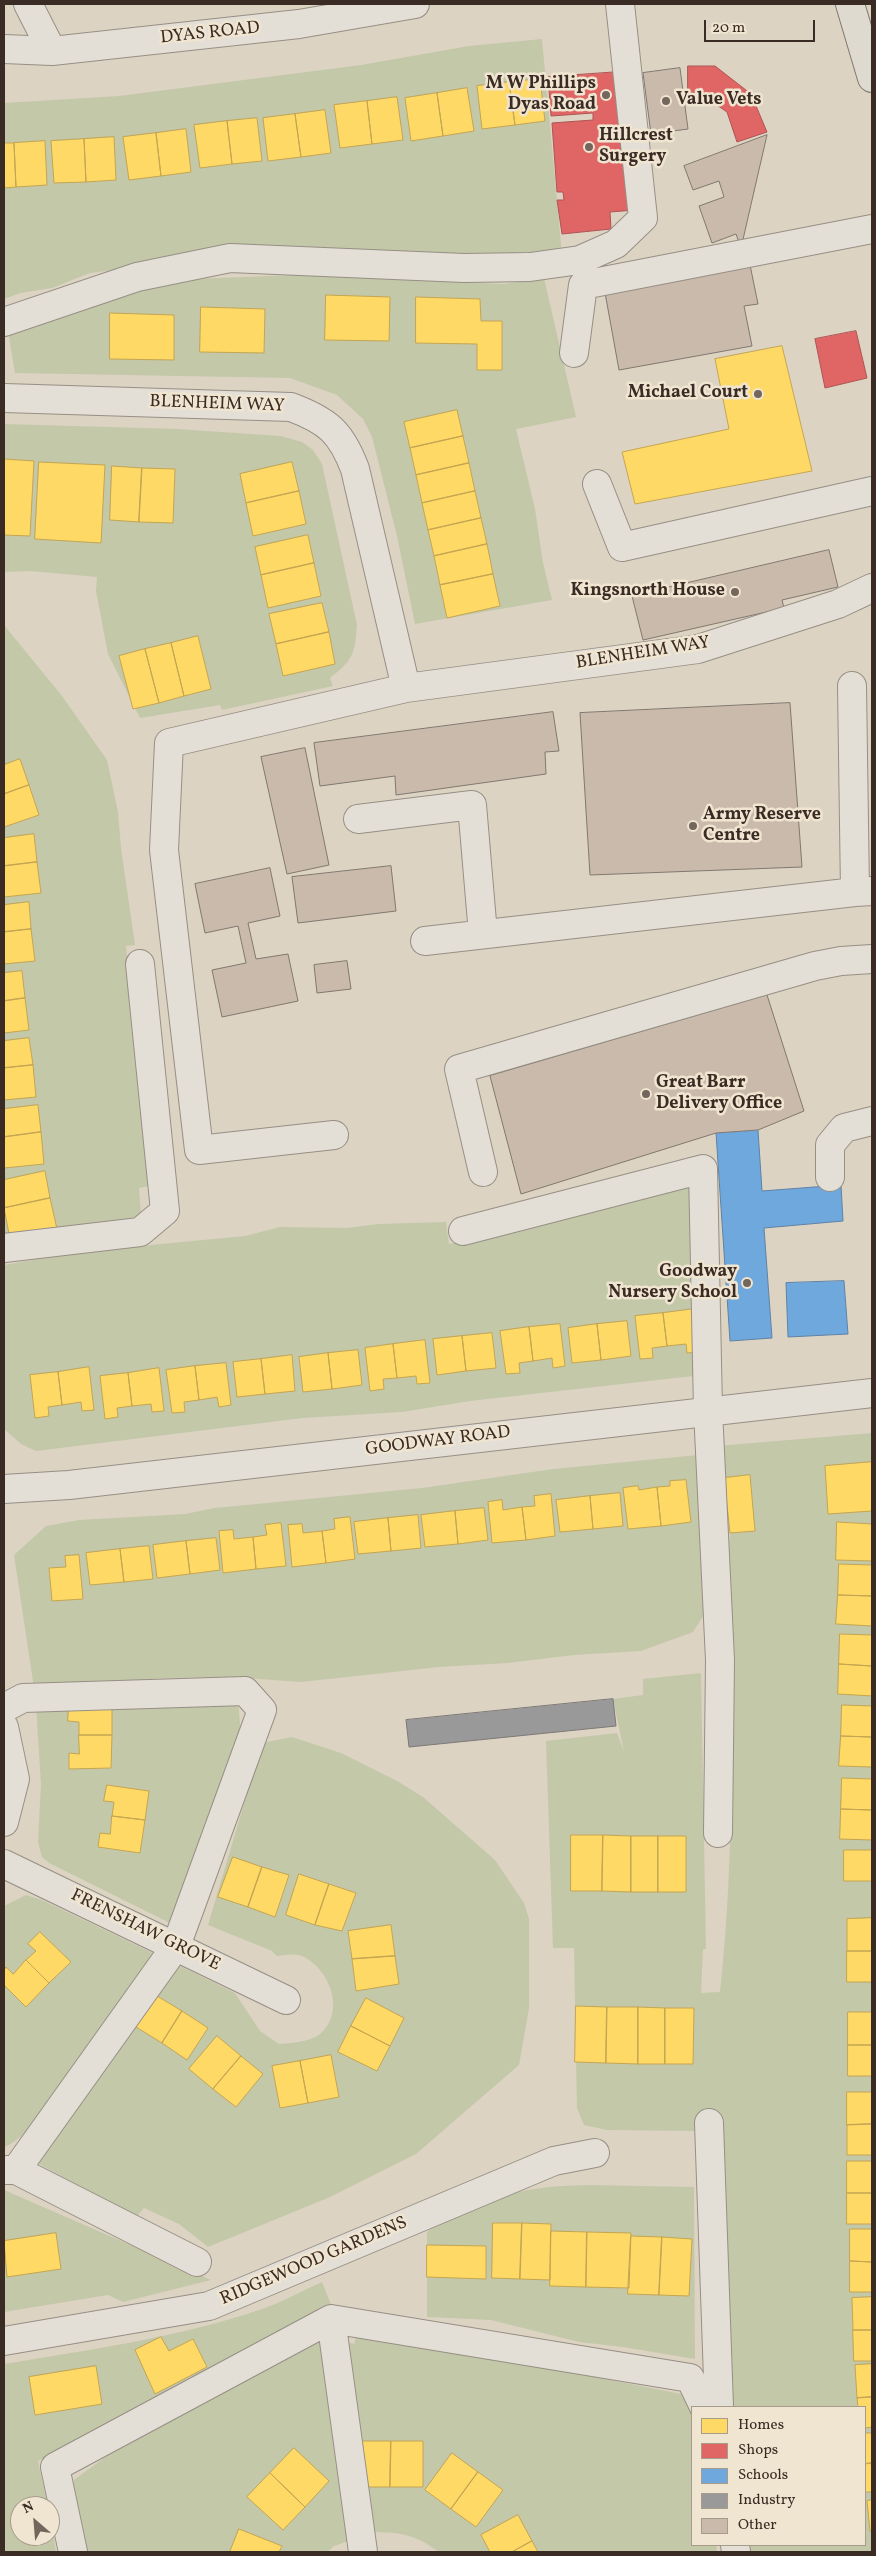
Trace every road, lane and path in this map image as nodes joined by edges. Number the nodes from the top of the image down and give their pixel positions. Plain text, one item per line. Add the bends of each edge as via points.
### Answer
1 (28, 4) edge
2 (415, 4) edge
3 (620, 4) edge
4 (850, 4) edge
5 (296, 14) edge
6 (4, 49) edge
7 (52, 51) junction
8 (872, 78) edge
9 (872, 229) edge
10 (4, 322) edge
11 (574, 353) dead end
12 (4, 398) edge
13 (597, 484) dead end
14 (872, 491) edge
15 (872, 588) edge
16 (852, 686) dead end
17 (406, 688) junction
18 (358, 819) dead end
19 (864, 891) edge
20 (483, 934) junction
21 (425, 941) dead end
22 (872, 959) edge
23 (140, 964) dead end
24 (872, 1121) edge
25 (334, 1135) dead end
26 (483, 1172) dead end
27 (830, 1177) dead end
28 (463, 1231) dead end
29 (4, 1248) edge
30 (872, 1393) edge
31 (708, 1410) junction
32 (4, 1489) edge
33 (4, 1708) edge
34 (4, 1727) edge
35 (4, 1822) edge
36 (718, 1833) dead end
37 (4, 1864) edge
38 (176, 1946) junction
39 (286, 2000) dead end
40 (709, 2123) dead end
41 (596, 2153) dead end
42 (10, 2170) edge
43 (197, 2262) dead end
44 (331, 2320) junction
45 (14, 2339) edge
46 (704, 2406) edge
47 (719, 2406) edge
48 (73, 2552) edge
49 (363, 2552) edge

1 - 7 street
2 - 5 street, DYAS ROAD
3 - 10 street via 643,218 616,244 580,260 530,267 464,268 230,258 137,277
4 - 8 main road
5 - 7 street, DYAS ROAD
6 - 7 street, DYAS ROAD
9 - 11 street via 583,285
12 - 17 street, BLENHEIM WAY via 292,407 313,415 346,444 355,468
13 - 14 street via 622,548
15 - 17 street, BLENHEIM WAY via 838,604 698,649
16 - 19 street
17 - 25 street, BLENHEIM WAY via 169,743 164,850 199,1150
18 - 20 street via 472,805
19 - 20 street
20 - 21 street
22 - 26 street via 815,966 459,1069
23 - 29 street via 165,1211 140,1232
24 - 27 street via 844,1128 830,1145
28 - 31 street via 703,1169
30 - 31 street, GOODWAY ROAD
31 - 32 street, GOODWAY ROAD via 69,1485
31 - 36 street via 720,1660
33 - 38 street via 23,1698 245,1691 262,1710
34 - 35 street via 15,1779
37 - 38 street, FRENSHAW GROVE
38 - 39 street, FRENSHAW GROVE
38 - 42 street
40 - 47 street
41 - 45 street, RIDGEWOOD GARDENS via 554,2161 209,2306
42 - 43 street
44 - 46 street via 690,2378
44 - 48 street via 54,2467
44 - 49 street

